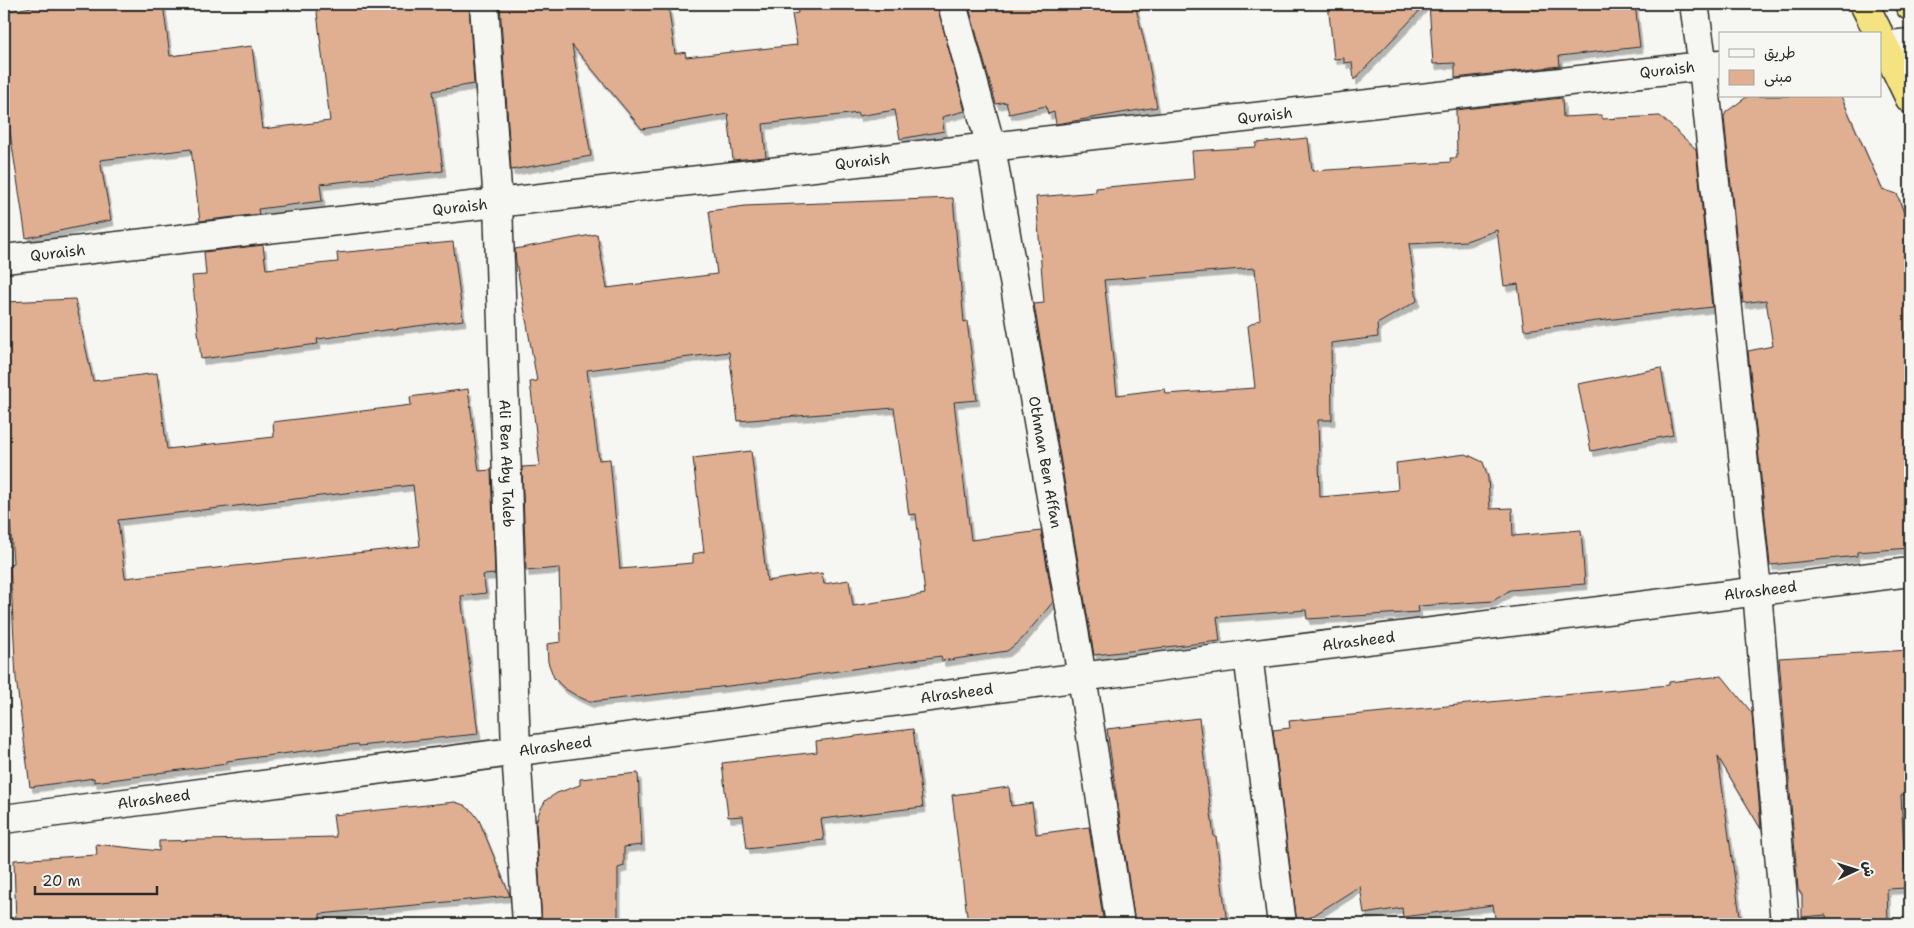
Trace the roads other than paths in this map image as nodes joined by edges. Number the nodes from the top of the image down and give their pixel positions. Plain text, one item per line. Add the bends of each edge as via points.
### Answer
1 (484, 4) edge
2 (952, 4) edge
3 (1694, 4) edge
4 (1864, 4) edge
5 (1881, 32) edge
6 (1887, 41) edge
7 (1712, 65) edge
8 (1910, 99) edge
9 (991, 147) junction
10 (498, 203) junction
11 (4, 259) edge
12 (1910, 572) edge
13 (1757, 591) junction
14 (1248, 655) junction
15 (1082, 677) junction
16 (516, 751) junction
17 (4, 819) edge
18 (527, 924) edge
19 (1120, 924) edge
20 (1282, 924) edge
21 (1785, 924) edge

1 - 10 street, Ali Ben Aby Taleb
2 - 9 street, Othman Ben Affan
3 - 7 street
4 - 5 highway
6 - 8 highway
7 - 9 street, Quraish
7 - 13 street
9 - 10 street, Quraish
9 - 15 street, Othman Ben Affan
10 - 11 street, Quraish
10 - 16 street, Ali Ben Aby Taleb
12 - 13 street, Alrasheed
13 - 14 street, Alrasheed
13 - 21 street
14 - 15 street, Alrasheed
14 - 20 street
15 - 16 street, Alrasheed
15 - 19 street, Othman Ben Affan
16 - 17 street, Alrasheed
16 - 18 street, Ali Ben Aby Taleb

